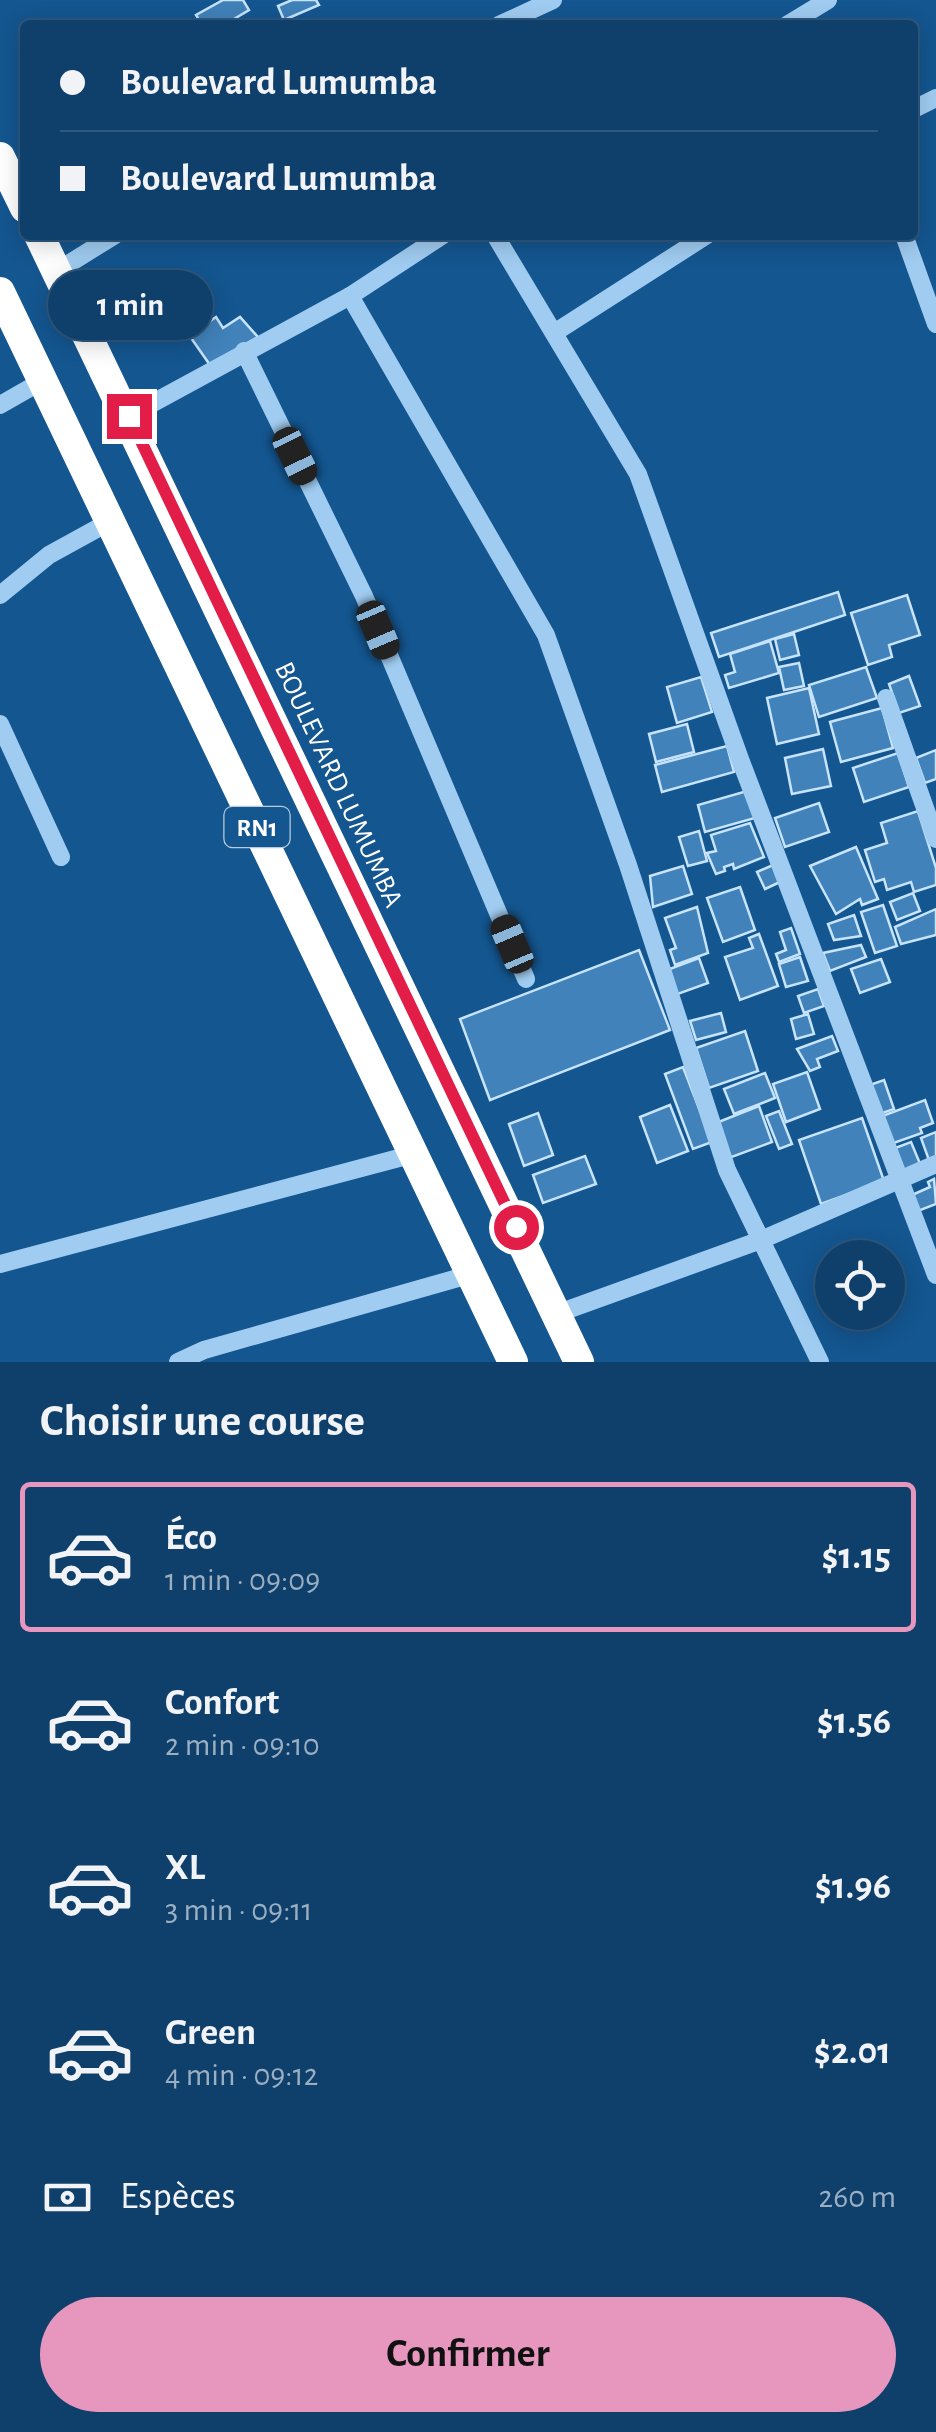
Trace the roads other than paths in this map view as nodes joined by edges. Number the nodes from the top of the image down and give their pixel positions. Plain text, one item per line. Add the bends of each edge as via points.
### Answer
1 (553, 0) edge
2 (828, 0) edge
3 (510, 20) edge
4 (800, 20) edge
5 (0, 157) edge
6 (20, 198) edge
7 (41, 240) edge
8 (107, 240) edge
9 (435, 240) edge
10 (498, 240) edge
11 (699, 240) edge
12 (906, 240) edge
13 (56, 271) junction
14 (0, 292) edge
15 (350, 296) junction
16 (936, 324) edge
17 (554, 333) junction
18 (244, 351) junction
19 (42, 381) junction
20 (0, 405) edge
21 (129, 416) junction
22 (110, 522) junction
23 (0, 595) edge
24 (886, 698) dead end
25 (0, 724) edge
26 (936, 840) edge
27 (62, 857) dead end
28 (526, 978) dead end
29 (414, 1154) junction
30 (936, 1164) edge
31 (898, 1179) junction
32 (762, 1240) junction
33 (0, 1264) edge
34 (472, 1274) junction
35 (936, 1274) edge
36 (556, 1314) junction
37 (178, 1362) edge
38 (513, 1362) edge
39 (579, 1362) edge
40 (820, 1362) edge

1 - 3 street
2 - 4 street
5 - 6 highway
7 - 13 highway, BOULEVARD LUMUMBA / RN1
8 - 13 street
9 - 15 street
10 - 17 street
11 - 17 street
12 - 16 street
13 - 21 highway, BOULEVARD LUMUMBA / RN1
14 - 19 highway, RN1
15 - 18 street
15 - 32 street via 546,636 727,1170
17 - 31 street via 638,474
18 - 21 street
18 - 28 street via 364,596
19 - 20 street
19 - 22 highway, RN1
21 - 36 highway, BOULEVARD LUMUMBA / RN1
22 - 23 street via 49,555
22 - 29 highway, RN1
24 - 26 street
25 - 27 street
29 - 33 street
29 - 34 highway, RN1
30 - 31 street
31 - 32 street
31 - 35 street
32 - 36 street
32 - 40 street
34 - 37 street
34 - 38 highway, RN1
36 - 39 highway, BOULEVARD LUMUMBA / RN1

